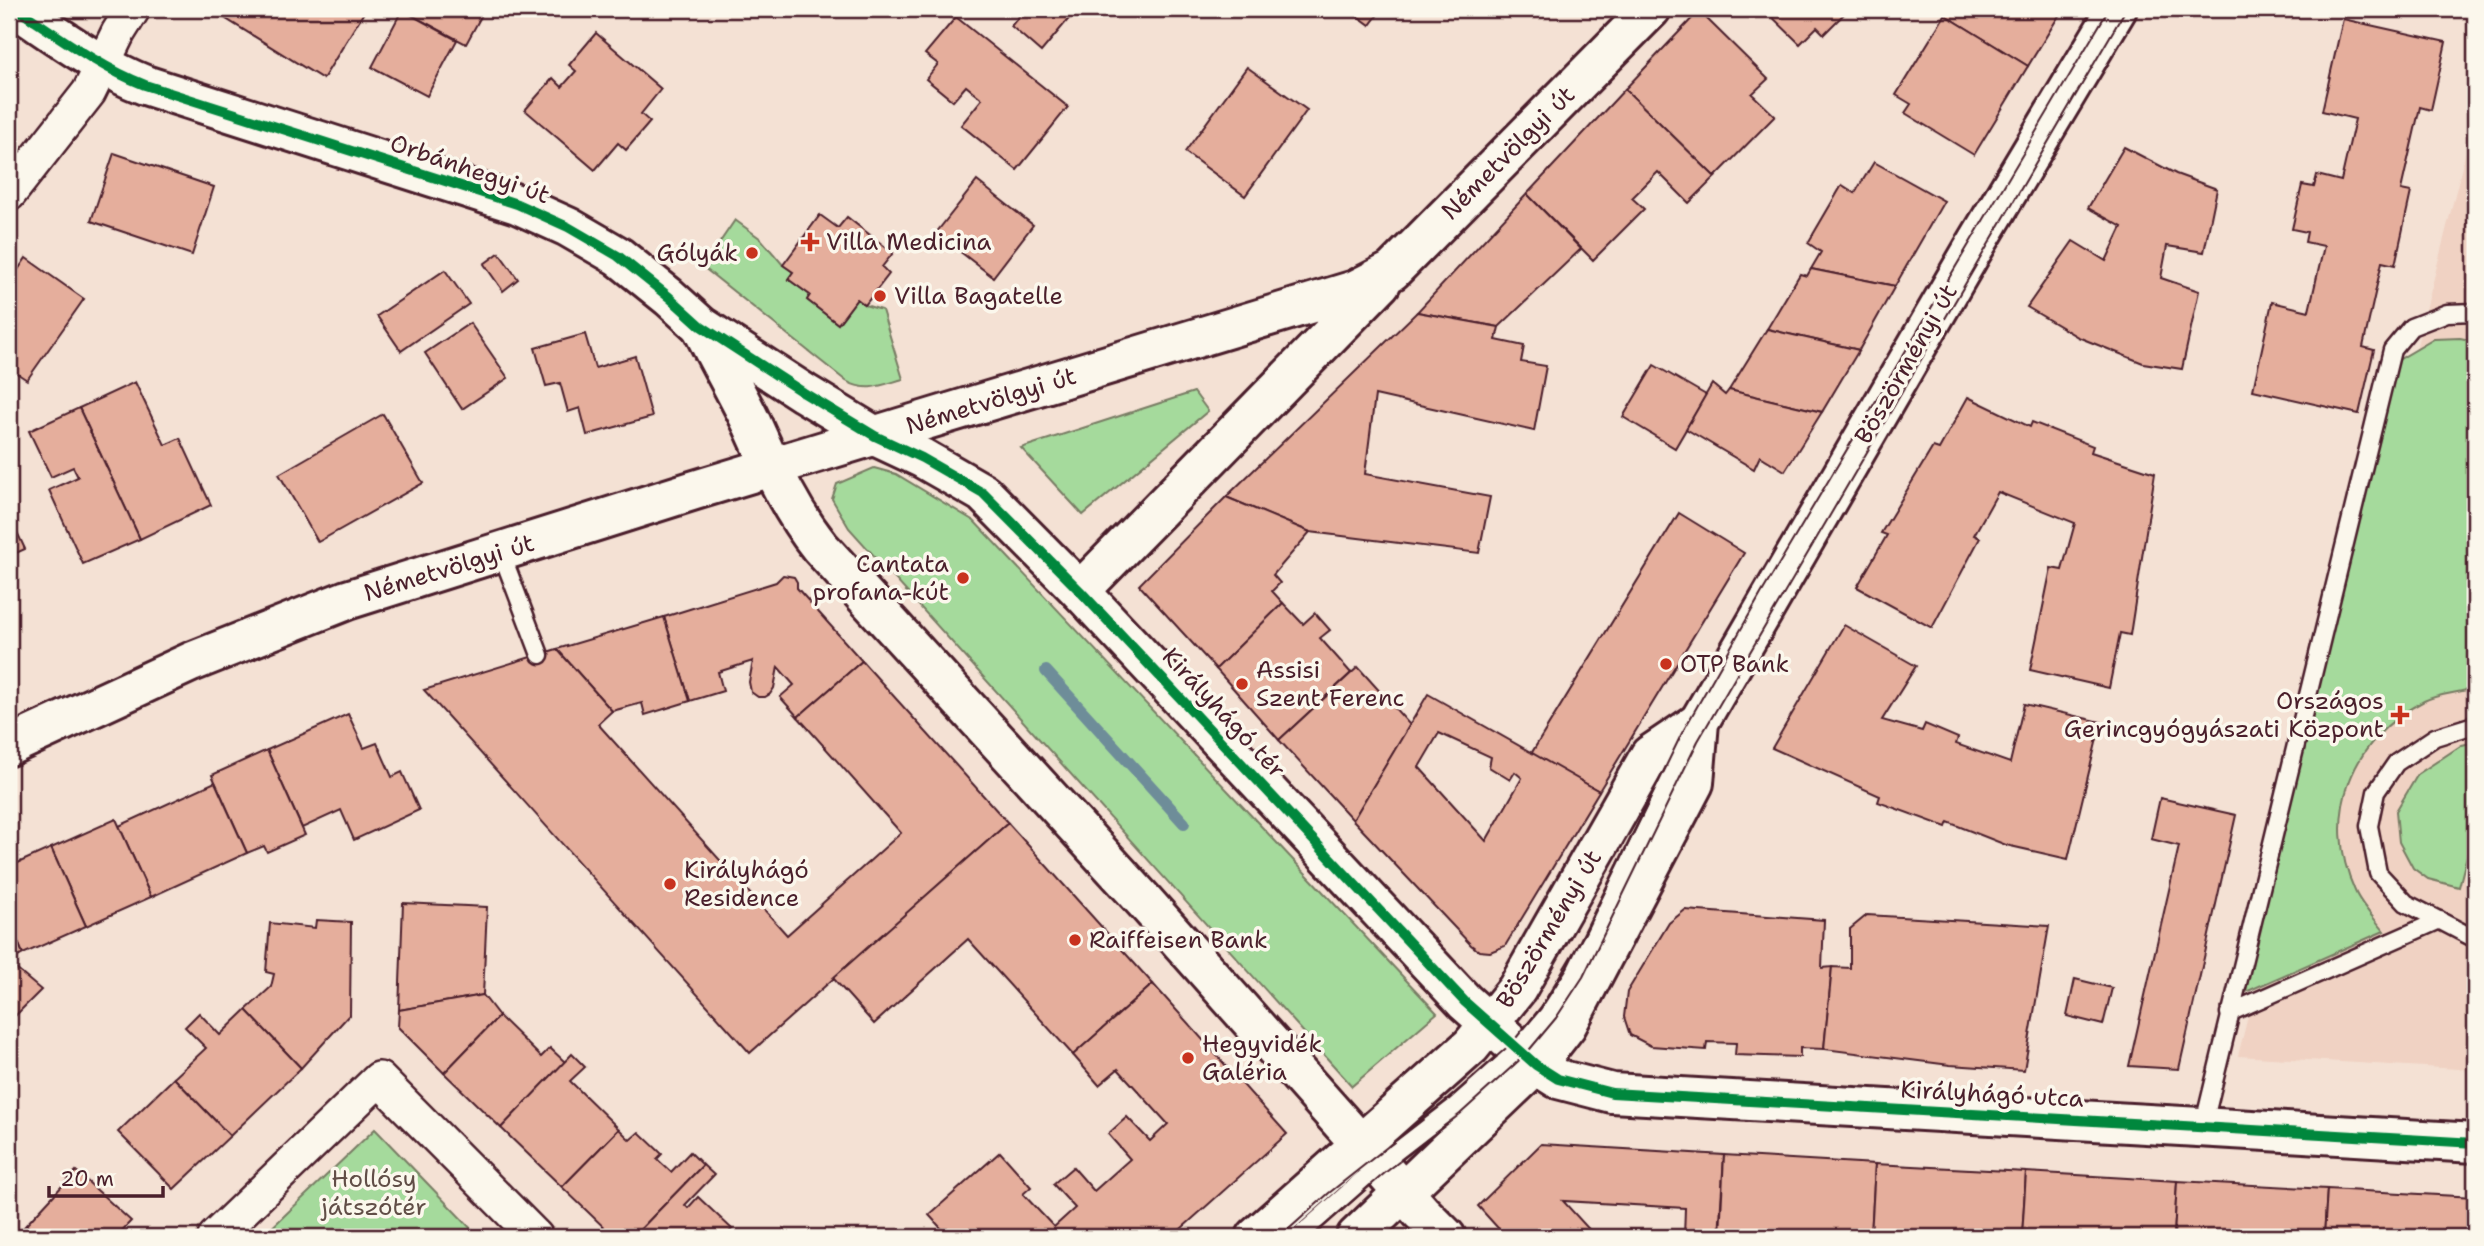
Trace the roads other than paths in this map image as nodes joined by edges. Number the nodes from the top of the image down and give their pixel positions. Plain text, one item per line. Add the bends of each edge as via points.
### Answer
1 (17, 9) edge
2 (133, 9) edge
3 (1651, 9) edge
4 (2117, 9) edge
5 (103, 64) junction
6 (9, 194) edge
7 (1392, 271) junction
8 (2475, 312) edge
9 (701, 326) junction
10 (875, 436) junction
11 (770, 468) junction
12 (501, 552) junction
13 (1080, 592) junction
14 (540, 654) dead end
15 (1699, 722) junction
16 (2475, 722) edge
17 (9, 746) edge
18 (2440, 919) junction
19 (2475, 939) edge
20 (2229, 1013) junction
21 (1490, 1024) junction
22 (1527, 1057) junction
23 (2203, 1127) junction
24 (2475, 1143) edge
25 (1381, 1167) junction
26 (215, 1237) edge
27 (536, 1237) edge
28 (1256, 1237) edge
29 (1298, 1237) edge
30 (1356, 1237) edge
31 (1446, 1237) edge

1 - 5 street, Orbánhegyi út
2 - 5 street
3 - 7 street, Németvölgyi út
4 - 15 street, Böszörményi út
5 - 6 street via 89,92
5 - 9 street, Orbánhegyi út via 145,85 517,204 568,226 618,256
7 - 10 street, Németvölgyi út via 1355,290
7 - 13 street
8 - 20 lane via 2446,313 2411,327 2392,349
9 - 10 street, Orbánhegyi út
9 - 11 street, Orbánhegyi út
10 - 11 street, Németvölgyi út
10 - 13 street, Királyhágó tér via 983,493
11 - 12 street, Németvölgyi út
11 - 25 street via 820,547 1146,902
12 - 14 lane
12 - 17 street, Németvölgyi út via 335,604 191,662
13 - 21 street, Királyhágó tér
15 - 21 street, Böszörményi út via 1650,755 1540,952
15 - 22 street, Böszörményi út via 1694,783 1567,1025
16 - 18 lane via 2435,737 2396,763 2376,792 2369,826 2378,873 2406,903
18 - 19 lane
18 - 20 lane
20 - 23 lane
21 - 22 street, Királyhágó tér
21 - 25 street, Böszörményi út
22 - 23 street, Királyhágó utca via 1558,1079 1612,1093
22 - 25 street, Böszörményi út
23 - 24 street, Királyhágó utca
25 - 28 street, Böszörményi út
25 - 29 lane
25 - 30 street, Böszörményi út
25 - 31 street
26 - 27 street via 379,1079

